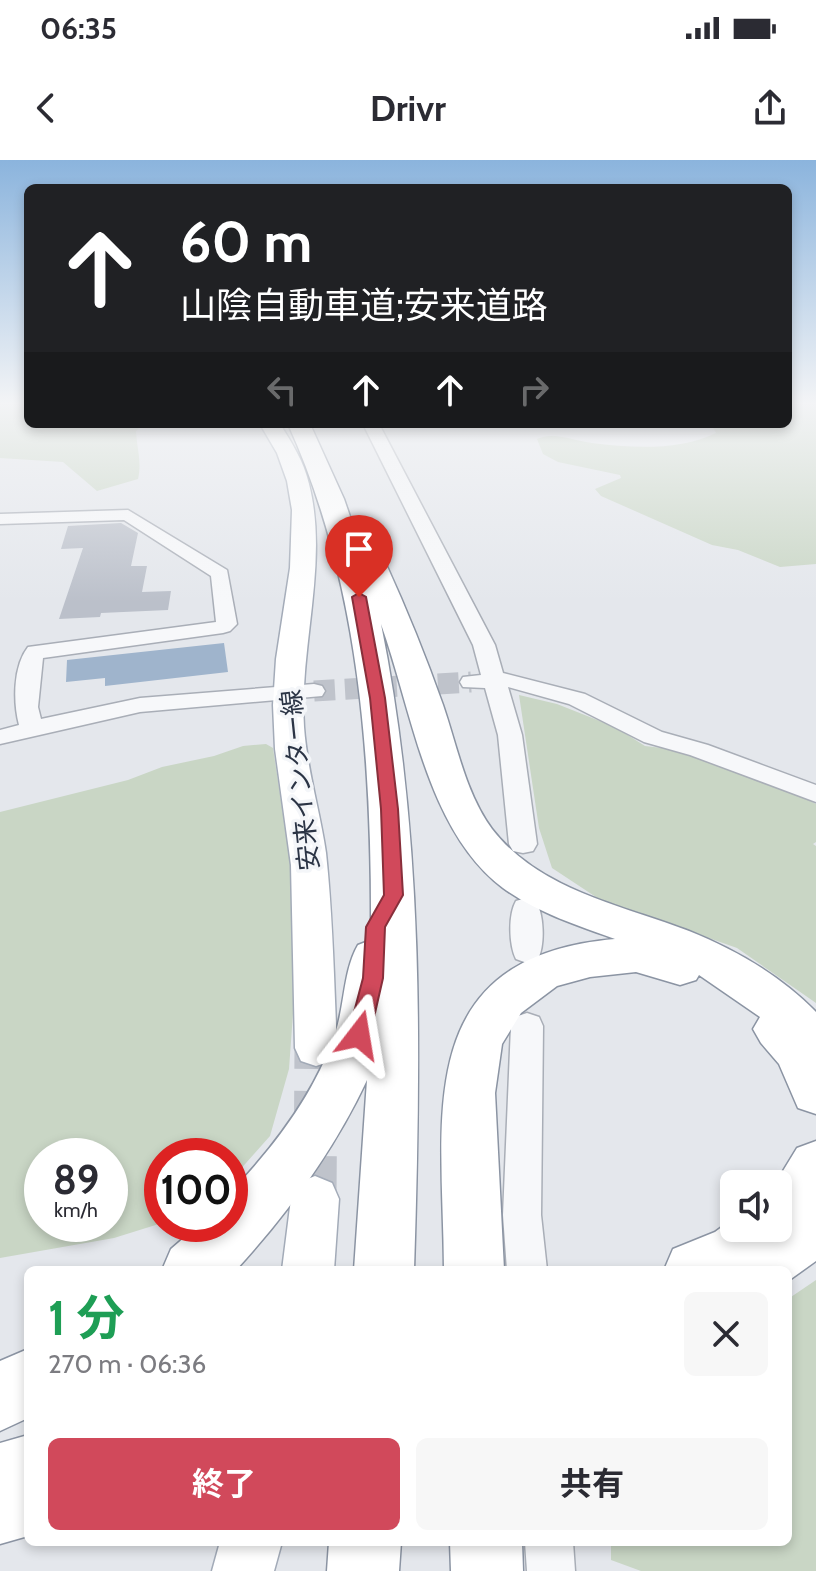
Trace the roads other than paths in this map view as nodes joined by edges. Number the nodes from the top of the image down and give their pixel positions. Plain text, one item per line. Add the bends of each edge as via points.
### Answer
1 (293, 470) edge
2 (313, 470) edge
3 (322, 470) edge
4 (396, 470) edge
5 (0, 519) edge
6 (483, 681) junction
7 (301, 692) junction
8 (32, 728) junction
9 (0, 737) edge
10 (816, 794) edge
11 (523, 844) dead end
12 (394, 895) junction
13 (526, 909) dead end
14 (527, 951) dead end
15 (527, 1026) dead end
16 (316, 1048) tunnel mouth
17 (816, 1048) edge
18 (816, 1092) edge
19 (816, 1166) edge
20 (315, 1199) tunnel mouth
21 (792, 1208) edge
22 (816, 1217) edge
23 (749, 1242) edge
24 (196, 1266) edge
25 (308, 1266) edge
26 (384, 1266) edge
27 (474, 1266) edge
28 (527, 1266) edge
29 (704, 1266) edge
30 (760, 1266) edge
31 (24, 1383) edge
32 (0, 1398) edge
33 (24, 1470) edge
34 (0, 1477) edge
35 (24, 1502) edge
36 (0, 1509) edge
37 (250, 1546) edge
38 (365, 1546) edge
39 (486, 1546) edge
40 (549, 1546) edge
41 (243, 1571) edge
42 (363, 1571) edge
43 (487, 1571) edge
44 (551, 1571) edge

1 - 7 main road, 安来インター線 via 305,534 290,660
2 - 12 highway via 337,517 366,627 388,793
3 - 17 highway via 384,592 463,819 491,855 519,879 567,905 704,957 754,982 798,1021
4 - 6 street via 484,645
5 - 8 street via 128,515 220,574 227,624 223,627 36,652 26,707
6 - 10 street via 507,680 577,699 653,737
6 - 11 street via 510,735
7 - 8 street via 140,705
7 - 16 main road, 安来インター線 via 290,736 309,863
8 - 9 street
12 - 24 highway via 375,927 373,978 339,1086 270,1192
12 - 26 highway
13 - 14 street
15 - 28 street via 522,1215
18 - 27 highway via 800,1053 756,1005 700,972 636,955 590,959 541,973 504,1000 478,1041 469,1093
19 - 21 highway
20 - 25 main road
22 - 30 highway via 804,1235
23 - 29 highway
31 - 32 highway
33 - 34 highway
35 - 36 highway
37 - 41 main road
38 - 42 highway
39 - 43 highway
40 - 44 street

